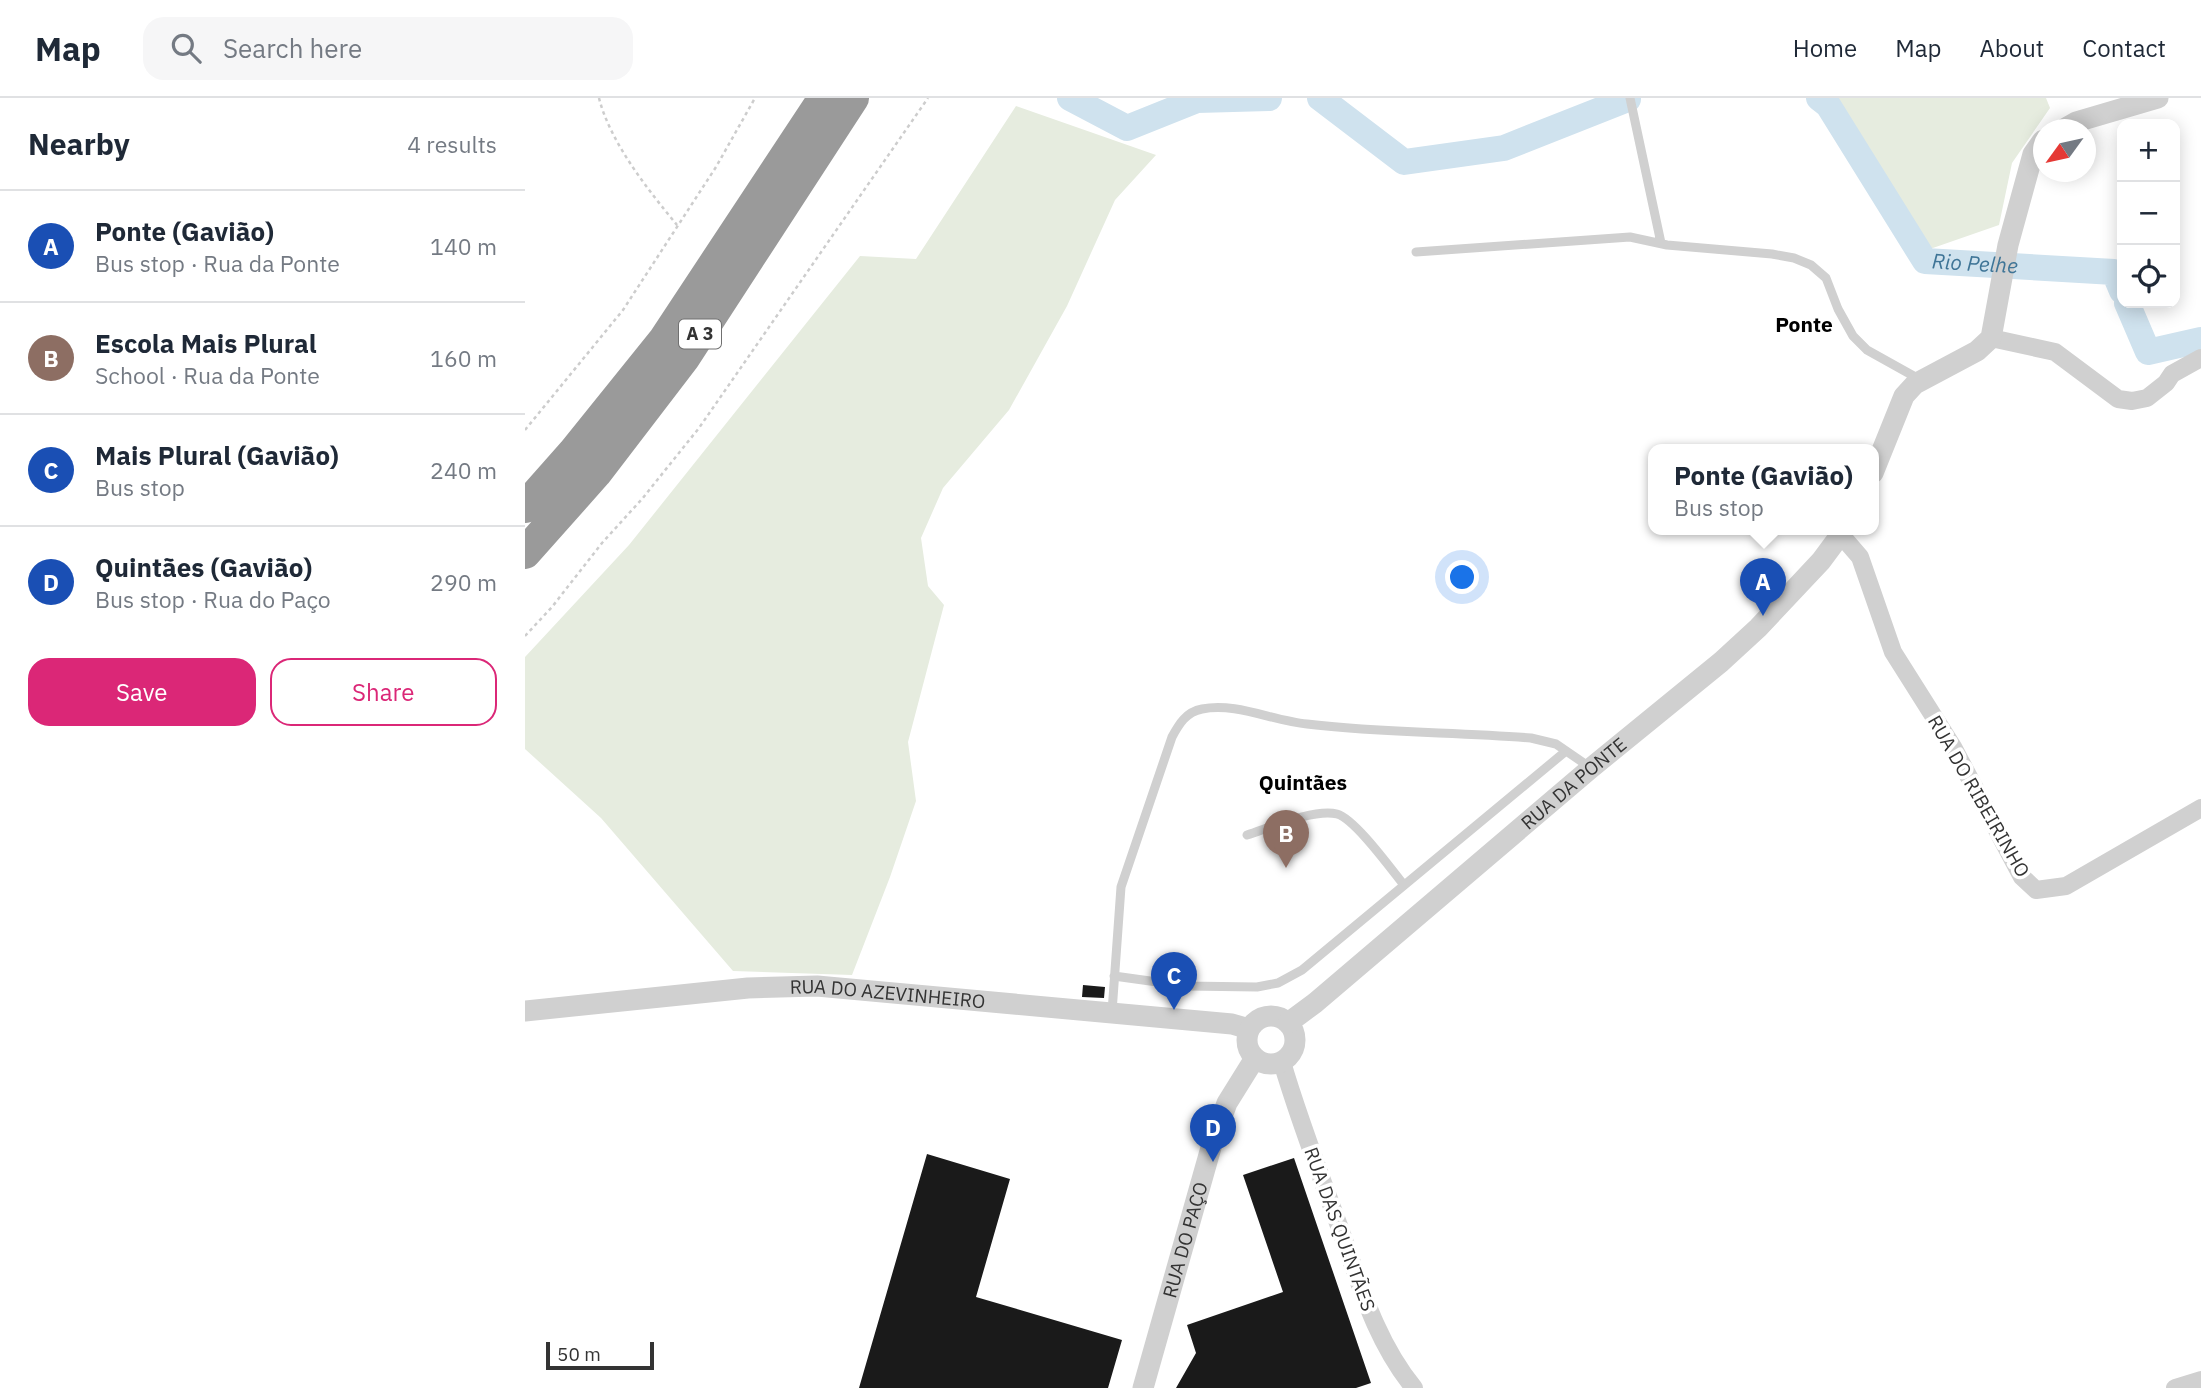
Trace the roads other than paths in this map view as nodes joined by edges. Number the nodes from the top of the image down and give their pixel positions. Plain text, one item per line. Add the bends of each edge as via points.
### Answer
1 (824, 98) edge
2 (853, 98) edge
3 (1630, 98) edge
4 (2158, 98) edge
5 (2086, 119) edge
6 (2033, 154) edge
7 (1661, 243) junction
8 (1416, 252) dead end
9 (1991, 338) junction
10 (2201, 358) edge
11 (1921, 380) junction
12 (1879, 458) edge
13 (525, 507) edge
14 (1841, 535) edge
15 (1844, 535) edge
16 (525, 553) edge
17 (1566, 751) junction
18 (1591, 768) junction
19 (2201, 808) edge
20 (1247, 835) dead end
21 (1404, 885) junction
22 (1114, 976) junction
23 (525, 1011) edge
24 (1112, 1012) junction
25 (1288, 1023) junction
26 (1249, 1029) junction
27 (1255, 1058) junction
28 (1282, 1062) junction
29 (2201, 1380) edge
30 (1143, 1388) edge
31 (1414, 1388) edge
32 (2175, 1388) edge

1 - 13 highway, A 3 via 664,340
2 - 16 highway, A 3 via 684,358 596,473
3 - 7 lane
4 - 5 street
6 - 9 street via 2008,245
7 - 8 lane via 1604,237
7 - 11 lane via 1772,254 1811,265 1826,278 1853,336 1867,350
9 - 10 street via 2055,352 2118,400 2147,398 2172,374
9 - 11 street via 1977,351
11 - 12 street via 1904,396
14 - 18 street, RUA DA PONTE via 1758,628
15 - 19 street, RUA DO RIBEIRINHO via 1860,557 1893,652 1953,747 2022,877 2036,890 2066,886
17 - 18 lane
17 - 21 lane
17 - 22 lane via 1531,738 1366,731 1292,723 1227,708 1200,709 1183,718 1172,737 1121,887
18 - 25 street, RUA DA PONTE
20 - 21 lane via 1320,813 1338,814 1353,824
21 - 22 lane via 1302,970 1278,983 1186,986
22 - 24 lane
23 - 24 street, RUA DO AZEVINHEIRO via 748,988 817,986
24 - 26 street, RUA DO AZEVINHEIRO
25 - 26 street via 1271,1016 1258,1019
25 - 28 street via 1295,1044
26 - 27 street via 1247,1045
27 - 28 street via 1268,1064
27 - 30 street, RUA DO PAÇO via 1227,1103 1212,1144
28 - 31 street, RUA DAS QUINTÃES via 1375,1326
29 - 32 street

